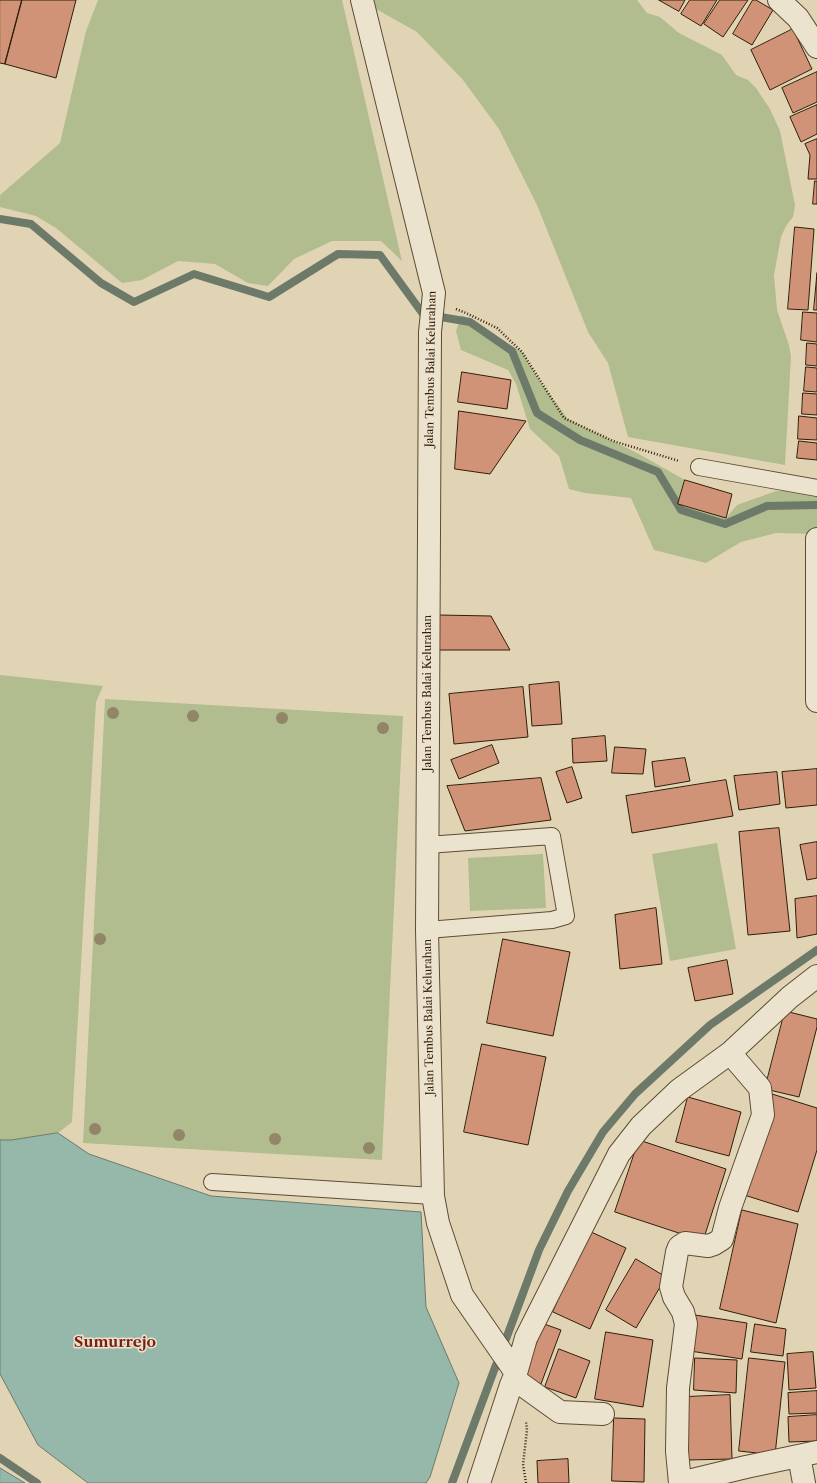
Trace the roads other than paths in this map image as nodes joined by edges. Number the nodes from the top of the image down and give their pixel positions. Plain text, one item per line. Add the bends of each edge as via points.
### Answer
1 (362, 0) edge
2 (779, 0) edge
3 (817, 47) edge
4 (699, 466) road end
5 (817, 488) edge
6 (817, 540) edge
7 (817, 701) edge
8 (427, 845) junction
9 (427, 930) junction
10 (817, 976) edge
11 (730, 1052) junction
12 (212, 1182) dead end
13 (433, 1196) junction
14 (515, 1376) junction
15 (603, 1414) dead end
16 (808, 1454) edge
17 (480, 1483) edge
18 (680, 1483) edge
19 (804, 1483) edge

1 - 8 street, Jalan Tembus Balai Kelurahan via 434,293 430,332
2 - 3 street via 798,18
4 - 5 lane
6 - 7 street
8 - 9 street, Jalan Tembus Balai Kelurahan
8 - 9 lane via 552,836 566,916 552,920
9 - 13 street, Jalan Tembus Balai Kelurahan
10 - 11 street
11 - 14 street via 679,1090 641,1126 619,1154 526,1338
11 - 18 street via 760,1088 762,1115 722,1238 708,1246 685,1243 676,1252 671,1287 686,1324 678,1388 677,1451
12 - 13 lane
13 - 14 street, Jalan Tembus Balai Kelurahan via 438,1223 462,1296
14 - 15 street, Jalan Tembus Balai Kelurahan via 560,1412
14 - 17 street
16 - 18 street
16 - 19 street

